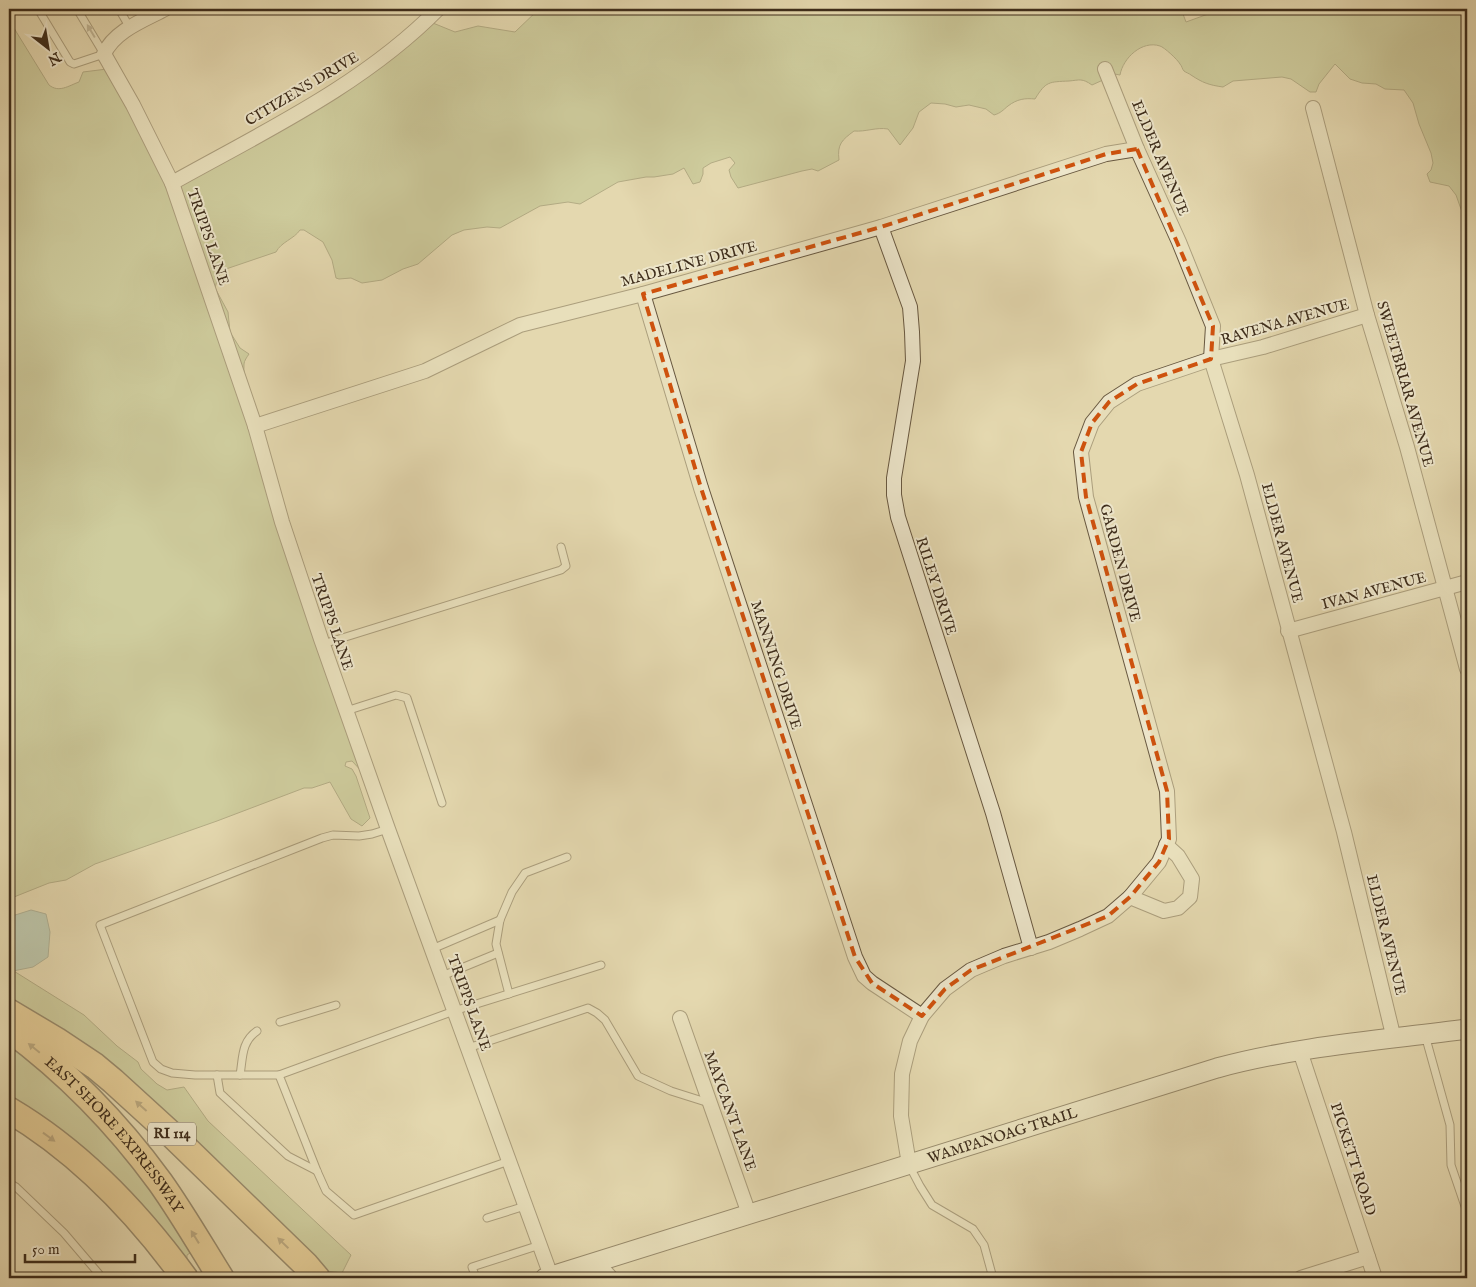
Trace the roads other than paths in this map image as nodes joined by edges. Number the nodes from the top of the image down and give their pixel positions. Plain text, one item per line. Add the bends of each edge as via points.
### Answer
1 (38, 9) edge
2 (77, 9) edge
3 (119, 9) edge
4 (165, 9) edge
5 (438, 9) edge
6 (130, 28) junction
7 (104, 54) junction
8 (1105, 70) dead end
9 (1313, 108) dead end
10 (1137, 150) junction
11 (172, 182) junction
12 (881, 227) junction
13 (643, 294) junction
14 (1367, 315) junction
15 (1211, 359) junction
16 (254, 426) junction
17 (560, 547) dead end
18 (1467, 582) edge
19 (1445, 588) junction
20 (1288, 631) junction
21 (322, 644) junction
22 (1467, 669) edge
23 (346, 711) junction
24 (442, 803) dead end
25 (388, 829) junction
26 (1166, 845) junction
27 (567, 857) dead end
28 (1130, 898) junction
29 (500, 920) junction
30 (1031, 948) junction
31 (432, 949) junction
32 (498, 953) junction
33 (601, 965) dead end
34 (442, 976) junction
35 (509, 994) junction
36 (336, 1005) dead end
37 (454, 1011) junction
38 (9, 1012) edge
39 (922, 1016) junction
40 (680, 1018) dead end
41 (280, 1022) dead end
42 (9, 1029) edge
43 (1467, 1029) edge
44 (257, 1031) dead end
45 (1425, 1035) junction
46 (1394, 1039) junction
47 (468, 1048) junction
48 (1300, 1050) junction
49 (217, 1075) junction
50 (240, 1075) junction
51 (279, 1075) junction
52 (710, 1103) junction
53 (9, 1110) edge
54 (509, 1161) junction
55 (909, 1164) junction
56 (317, 1171) junction
57 (9, 1183) edge
58 (525, 1206) junction
59 (1467, 1212) edge
60 (750, 1214) junction
61 (487, 1218) dead end
62 (540, 1245) junction
63 (1368, 1257) junction
64 (597, 1262) junction
65 (548, 1277) edge
66 (100, 1278) edge
67 (185, 1278) edge
68 (221, 1278) edge
69 (317, 1278) edge
70 (476, 1278) edge
71 (611, 1278) edge
72 (993, 1278) edge
73 (1301, 1278) edge
74 (1375, 1278) edge

1 - 7 lane via 70,62 74,64
7 -> 2 lane
3 - 6 lane
4 - 6 street
5 - 11 street, CITIZENS DRIVE via 385,56 320,100
6 - 7 street via 108,46
7 - 11 street, TRIPPS LANE
8 - 10 street, ELDER AVENUE
9 - 14 street, SWEETBRIAR AVENUE
10 - 12 street, MADELINE DRIVE via 1106,154
10 - 15 street, ELDER AVENUE via 1213,326
11 - 16 street, TRIPPS LANE
12 - 13 street, MADELINE DRIVE
12 - 30 street, RILEY DRIVE via 910,307 912,332 913,360 894,478 898,517 993,813
13 - 16 street, MADELINE DRIVE via 520,325 425,371
13 - 39 street, MANNING DRIVE via 701,488 855,957 864,976
14 - 15 street, RAVENA AVENUE via 1281,342
14 - 19 street, SWEETBRIAR AVENUE
15 - 20 street, ELDER AVENUE via 1247,475
15 - 26 street, GARDEN DRIVE via 1137,384 1109,402 1092,423 1081,452 1086,497 1167,791 1169,839
16 - 21 street, TRIPPS LANE
17 - 21 lane via 566,566 561,570
18 - 19 street, IVAN AVENUE
19 - 20 street, IVAN AVENUE
19 - 22 street, SWEETBRIAR AVENUE
20 - 46 street, ELDER AVENUE via 1344,832
21 - 23 street, TRIPPS LANE
23 - 24 lane via 396,695 407,698
23 - 25 street, TRIPPS LANE
25 - 31 street, TRIPPS LANE
25 - 49 lane via 359,836 322,838 100,925 153,1062 172,1072
26 - 28 street, GARDEN DRIVE via 1158,862
26 - 28 street via 1178,856 1192,880 1190,897 1178,908 1164,911
27 - 29 lane via 525,873 512,892
28 - 30 street, GARDEN DRIVE via 1108,916
29 - 31 lane
29 - 32 lane via 496,944
30 - 39 street, GARDEN DRIVE via 971,970 945,989
31 - 34 street, TRIPPS LANE
32 - 34 lane
32 - 35 lane
33 - 35 lane
34 - 37 street, TRIPPS LANE
35 - 37 lane
36 - 41 lane
37 - 47 street, TRIPPS LANE
37 - 51 lane
69 -> 38 highway, RI 114 via 113,1081 76,1053
39 - 55 street, GARDEN DRIVE via 910,1041 902,1074 901,1116
40 - 52 street, MAYCANT LANE
68 -> 42 highway, EAST SHORE EXPRESSWAY via 161,1184 128,1141 72,1081
43 - 45 main road, WAMPANOAG TRAIL
44 - 50 lane via 246,1042
45 - 46 main road, WAMPANOAG TRAIL
45 - 59 lane via 1450,1125 1451,1165
46 - 48 main road, WAMPANOAG TRAIL
47 - 52 lane via 588,1008 605,1020 638,1076 671,1092
47 - 54 street, TRIPPS LANE
48 - 55 main road, WAMPANOAG TRAIL via 1210,1070
48 - 63 street, PICKETT ROAD
49 - 50 lane
49 - 56 lane via 220,1093 288,1156
50 - 51 lane
51 - 56 lane
52 - 60 street, MAYCANT LANE
53 -> 67 highway via 59,1144 100,1179 138,1218
54 - 56 lane via 354,1215 326,1191
54 - 58 street, TRIPPS LANE
55 - 60 main road, WAMPANOAG TRAIL
55 - 72 lane via 932,1205 973,1229 984,1246
57 - 66 lane via 64,1233
58 - 61 lane
58 - 62 street, TRIPPS LANE
60 - 64 main road, WAMPANOAG TRAIL
62 - 65 street, TRIPPS LANE
62 - 70 lane via 472,1267
63 - 73 street
63 - 74 street, PICKETT ROAD
64 - 65 main road, WAMPANOAG TRAIL
64 - 71 street

